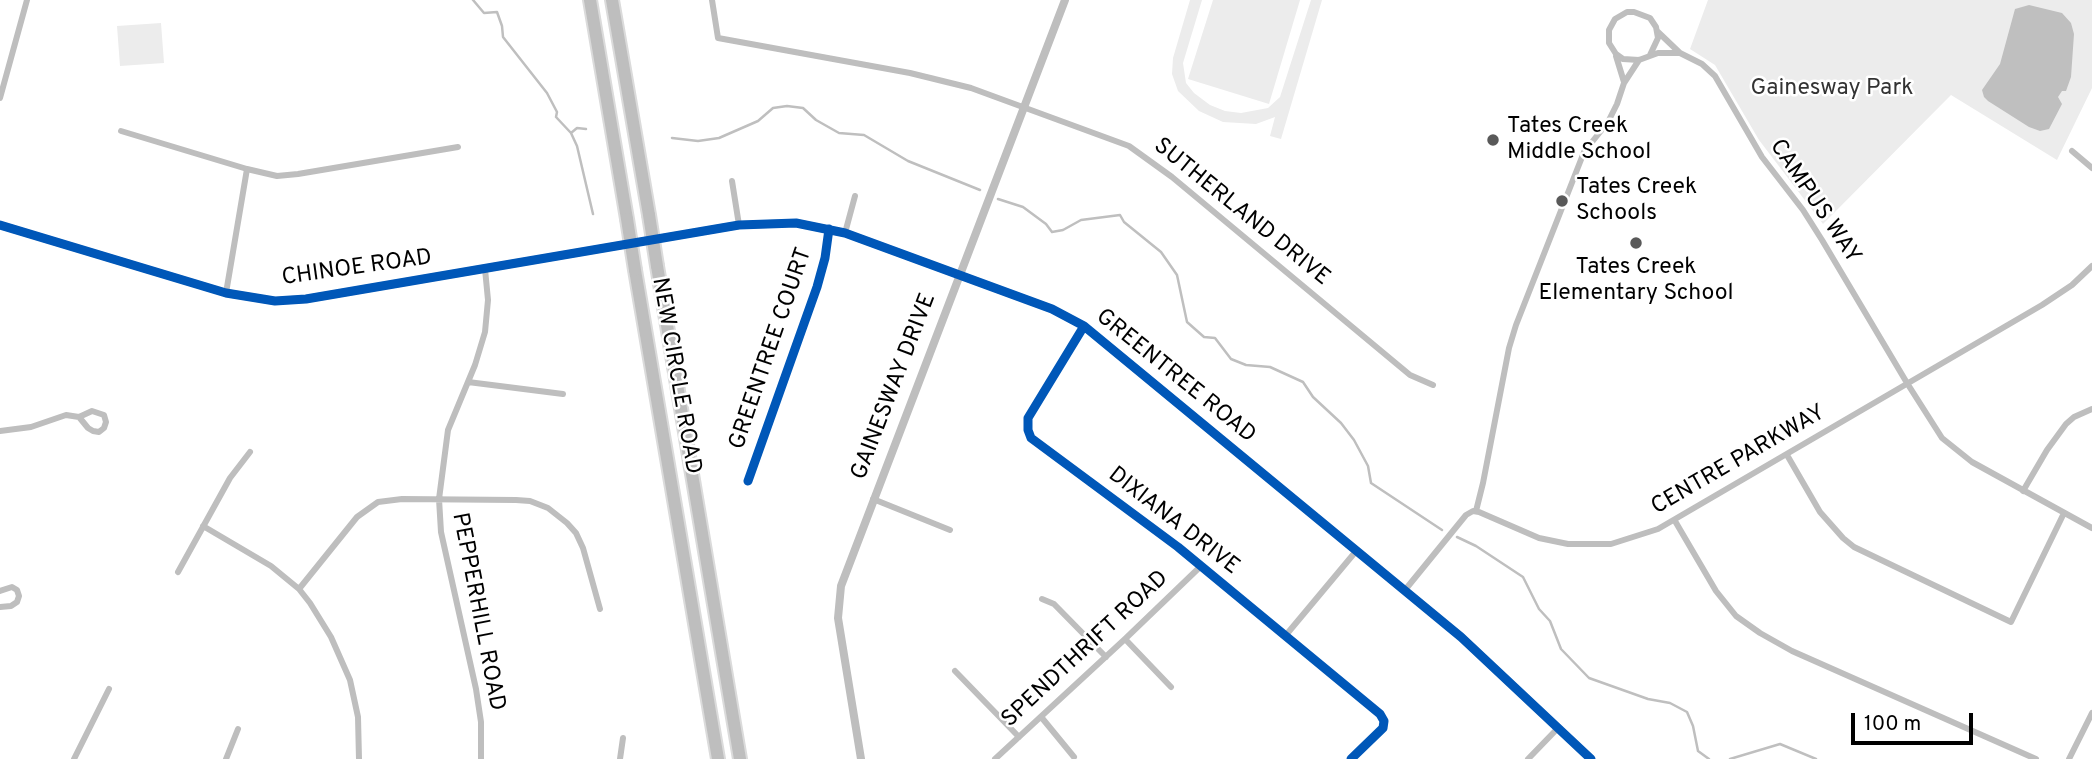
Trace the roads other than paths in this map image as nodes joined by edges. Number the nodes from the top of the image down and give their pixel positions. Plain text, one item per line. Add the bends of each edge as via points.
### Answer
1 (27, 0) edge
2 (590, 0) edge
3 (612, 0) edge
4 (712, 0) edge
5 (1065, 0) edge
6 (1657, 31) junction
7 (1680, 53) junction
8 (1616, 54) junction
9 (1650, 55) junction
10 (1639, 60) junction
11 (1624, 83) junction
12 (0, 99) edge
13 (1024, 106) junction
14 (121, 131) dead end
15 (458, 147) dead end
16 (2072, 151) dead end
17 (2092, 168) edge
18 (247, 169) junction
19 (732, 181) dead end
20 (855, 195) dead end
21 (0, 225) edge
22 (739, 225) junction
23 (830, 229) junction
24 (845, 233) junction
25 (643, 241) joint
26 (2092, 267) edge
27 (485, 269) junction
28 (959, 275) junction
29 (226, 293) junction
30 (1084, 326) junction
31 (468, 382) junction
32 (1907, 383) junction
33 (1433, 385) dead end
34 (563, 394) dead end
35 (2092, 409) edge
36 (79, 417) dead end
37 (0, 431) edge
38 (250, 452) dead end
39 (1787, 455) junction
40 (748, 481) dead end
41 (2023, 491) junction
42 (439, 499) junction
43 (873, 499) junction
44 (1476, 511) junction
45 (2064, 513) junction
46 (1675, 521) junction
47 (203, 526) junction
48 (2092, 528) edge
49 (950, 530) dead end
50 (1357, 550) junction
51 (1201, 566) junction
52 (177, 572) dead end
53 (299, 589) junction
54 (1405, 590) junction
55 (0, 591) edge
56 (1042, 599) dead end
57 (0, 607) edge
58 (600, 609) dead end
59 (1286, 635) junction
60 (1125, 639) junction
61 (1106, 657) junction
62 (955, 671) dead end
63 (1171, 687) dead end
64 (109, 689) dead end
65 (2092, 713) edge
66 (1042, 718) junction
67 (1558, 728) junction
68 (238, 729) dead end
69 (1019, 737) junction
70 (623, 738) dead end
71 (1074, 757) edge
72 (74, 759) edge
73 (226, 759) edge
74 (359, 759) edge
75 (481, 759) edge
76 (620, 759) edge
77 (718, 759) edge
78 (740, 759) edge
79 (861, 759) edge
80 (995, 759) edge
81 (1351, 759) edge
82 (1528, 759) edge
83 (1591, 759) edge
84 (2036, 759) edge
85 (2069, 759) edge

1 - 12 street
2 - 77 highway, NEW CIRCLE ROAD, bridge
3 - 78 highway, NEW CIRCLE ROAD, bridge
4 - 13 street, SUTHERLAND DRIVE via 718,38 910,73
5 - 13 street, GAINESWAY DRIVE
6 - 7 street, CAMPUS WAY
6 - 8 street via 1645,15 1621,15 1609,30 1609,43
6 - 9 street
7 - 9 street
7 - 32 street, CAMPUS WAY via 1715,76 1762,157 1822,240
8 - 10 street
8 - 11 street
9 - 10 street
10 - 11 street
11 - 44 street via 1608,122 1584,152 1513,333
13 - 28 street, GAINESWAY DRIVE
13 - 33 street, SUTHERLAND DRIVE via 1139,152 1410,375
14 - 18 street
15 - 18 street via 298,174 277,176
16 - 17 street
18 - 29 street
19 - 22 street
20 - 24 street
21 - 29 street, CHINOE ROAD
22 - 23 street, GREENTREE ROAD via 796,223
22 - 25 street, GREENTREE ROAD
23 - 24 street, GREENTREE ROAD
23 - 40 street, GREENTREE COURT via 817,287
24 - 28 street, GREENTREE ROAD
25 - 27 street, CHINOE ROAD
26 - 32 street, CENTRE PARKWAY via 2042,305
27 - 29 street, CHINOE ROAD via 288,301
27 - 31 street, PEPPERHILL ROAD via 485,332
28 - 30 street, GREENTREE ROAD via 1052,309
28 - 43 street, GAINESWAY DRIVE
30 - 50 street, GREENTREE ROAD
30 - 51 street, DIXIANA DRIVE via 1028,418 1031,438
31 - 34 street
31 - 42 street, PEPPERHILL ROAD via 448,430
32 - 39 street, CENTRE PARKWAY
32 - 41 street, CAMPUS WAY via 1950,447
35 - 41 street via 2066,424
36 - 37 street via 66,415
38 - 47 street
39 - 45 street via 1820,512 1854,547 2011,622
39 - 46 street, CENTRE PARKWAY
41 - 45 street, CAMPUS WAY
42 - 53 street via 389,500 369,506
42 - 58 street via 530,501 558,515 583,548
42 - 75 street, PEPPERHILL ROAD via 443,542 476,689
43 - 49 street
43 - 79 street, GAINESWAY DRIVE via 838,603
44 - 46 street, CENTRE PARKWAY via 1539,538 1581,545 1632,539
44 - 54 street via 1466,515
45 - 48 street, CAMPUS WAY
46 - 84 street via 1716,591 1736,616 1760,634
47 - 52 street
47 - 53 street via 259,557
50 - 54 street, GREENTREE ROAD
50 - 59 street
51 - 59 street, DIXIANA DRIVE
51 - 60 street, SPENDTHRIFT ROAD
53 - 74 street via 342,659 355,701
54 - 67 street, GREENTREE ROAD
55 - 57 street via 12,587 19,596 17,603
56 - 61 street via 1054,604
59 - 81 street, DIXIANA DRIVE via 1380,714 1384,723 1380,732
60 - 61 street, SPENDTHRIFT ROAD
60 - 63 street
61 - 66 street, SPENDTHRIFT ROAD
62 - 69 street
64 - 72 street
65 - 85 street
66 - 69 street, SPENDTHRIFT ROAD
66 - 71 street
67 - 82 street
67 - 83 street, GREENTREE ROAD
68 - 73 street
69 - 80 street, SPENDTHRIFT ROAD
70 - 76 street

